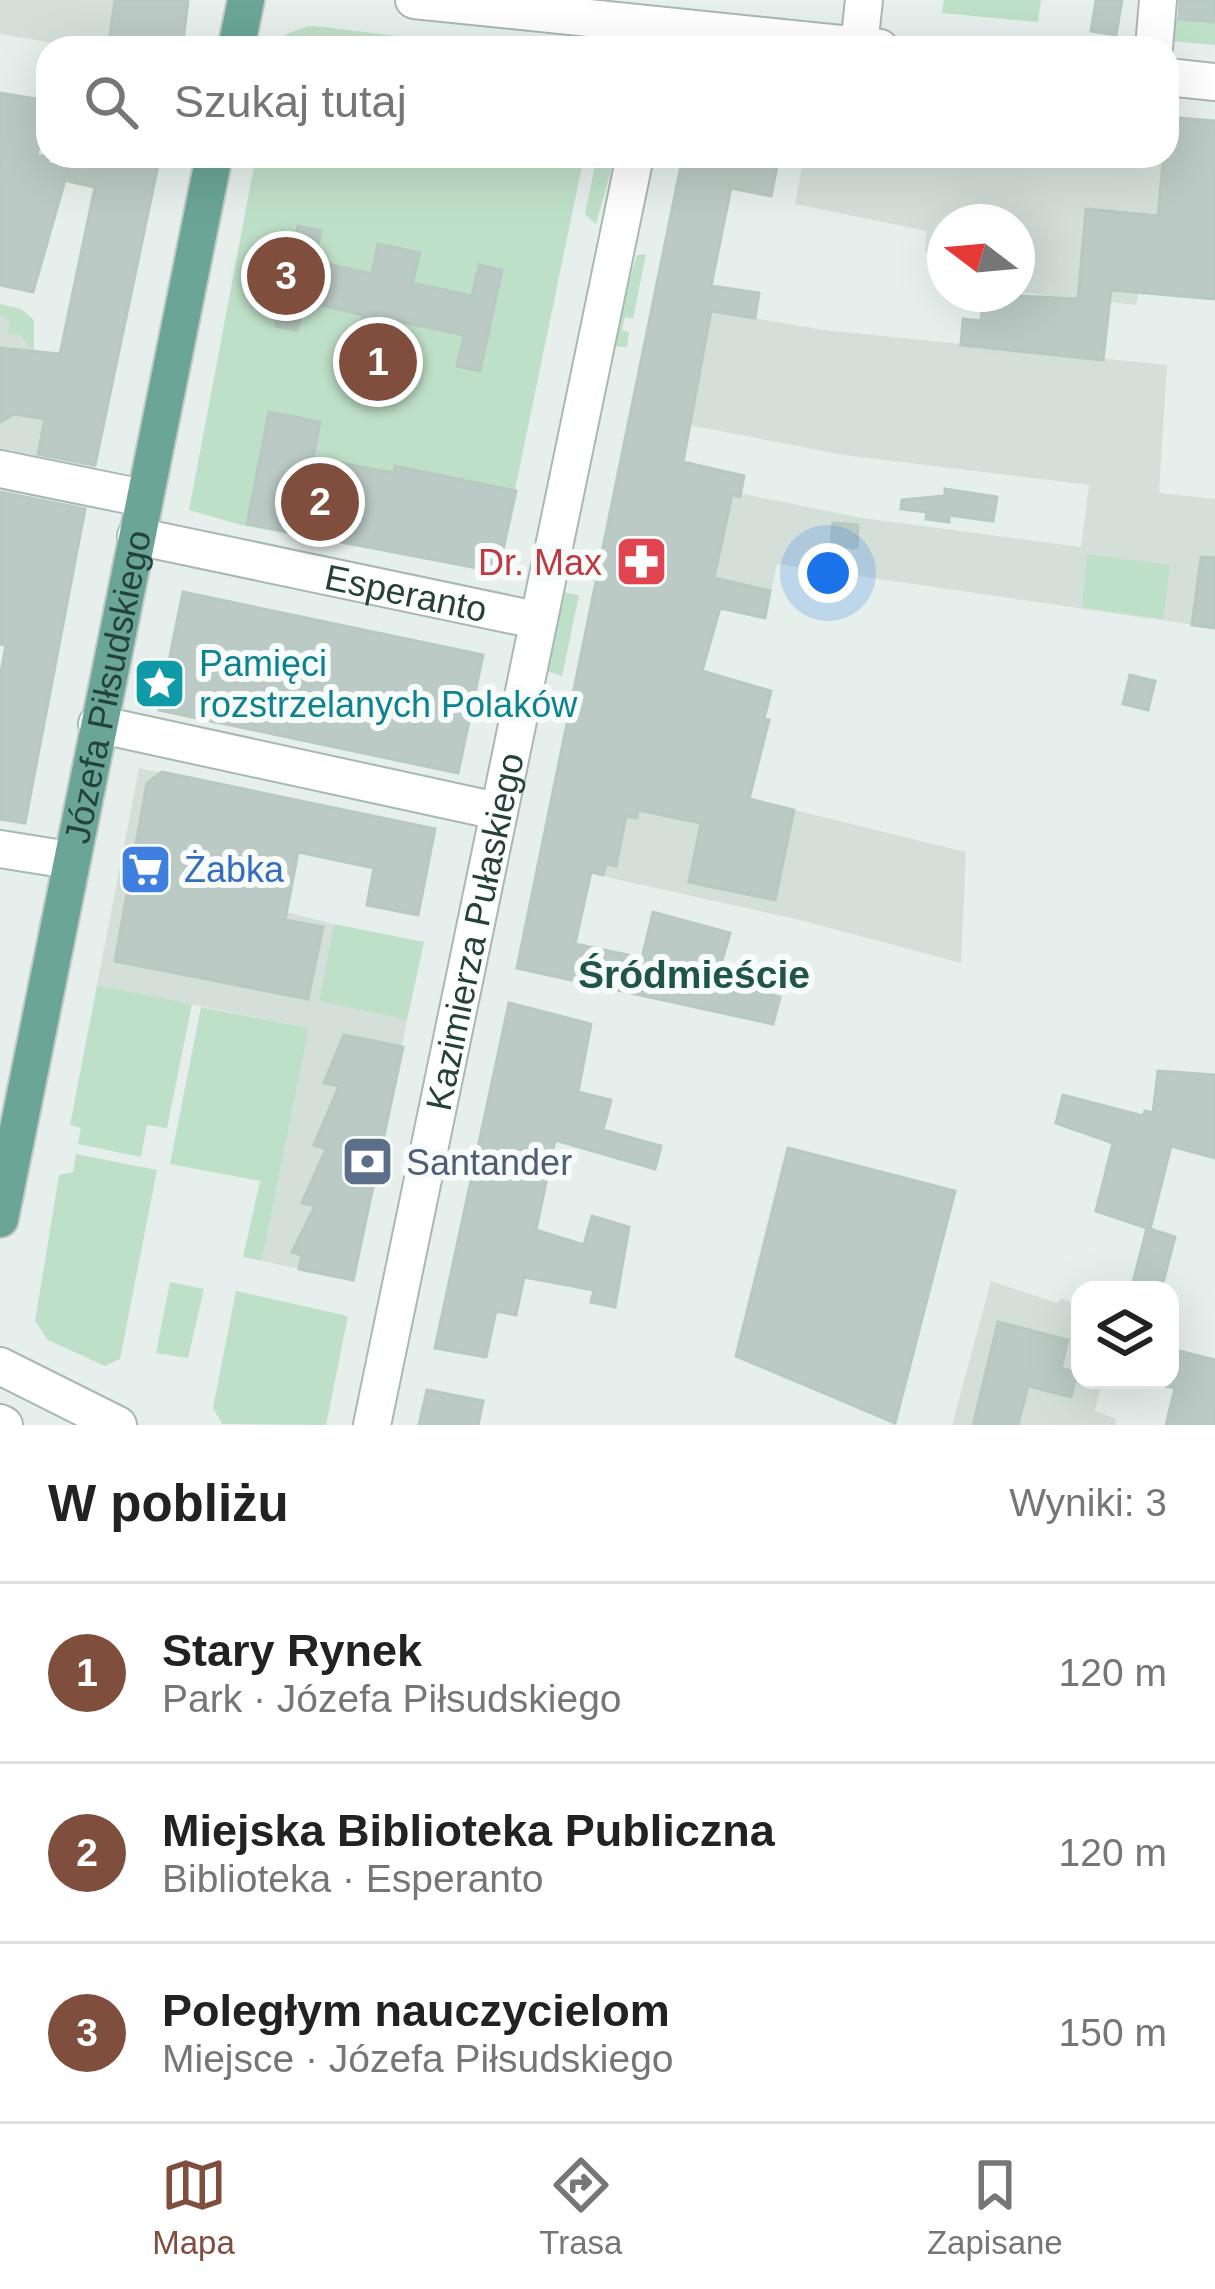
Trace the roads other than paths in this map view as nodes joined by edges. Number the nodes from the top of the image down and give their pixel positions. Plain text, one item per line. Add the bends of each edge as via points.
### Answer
1 (246, 0) edge
2 (414, 0) edge
3 (864, 0) edge
4 (1158, 0) edge
5 (712, 15) edge
6 (238, 36) edge
7 (662, 36) edge
8 (815, 36) edge
9 (868, 36) edge
10 (1155, 36) edge
11 (1179, 78) edge
12 (1215, 82) edge
13 (212, 168) edge
14 (632, 168) edge
15 (0, 469) edge
16 (143, 498) junction
17 (136, 536) junction
18 (536, 620) junction
19 (97, 724) junction
20 (497, 811) junction
21 (0, 849) edge
22 (69, 860) junction
23 (0, 1219) edge
24 (0, 1366) edge
25 (118, 1425) edge
26 (372, 1425) edge

1 - 6 main road
2 - 7 street
3 - 9 street
4 - 10 street
5 - 7 street
5 - 8 street
11 - 12 street
13 - 16 main road, Józefa Piłsudskiego
14 - 18 street, Kazimierza Pułaskiego
15 - 16 street
16 - 17 main road, Józefa Piłsudskiego
17 - 18 street, Esperanto
17 - 19 main road, Józefa Piłsudskiego
18 - 20 street, Kazimierza Pułaskiego
19 - 20 street
19 - 22 main road, Józefa Piłsudskiego
20 - 26 street, Kazimierza Pułaskiego
21 - 22 street
22 - 23 main road, Józefa Piłsudskiego
24 - 25 street

